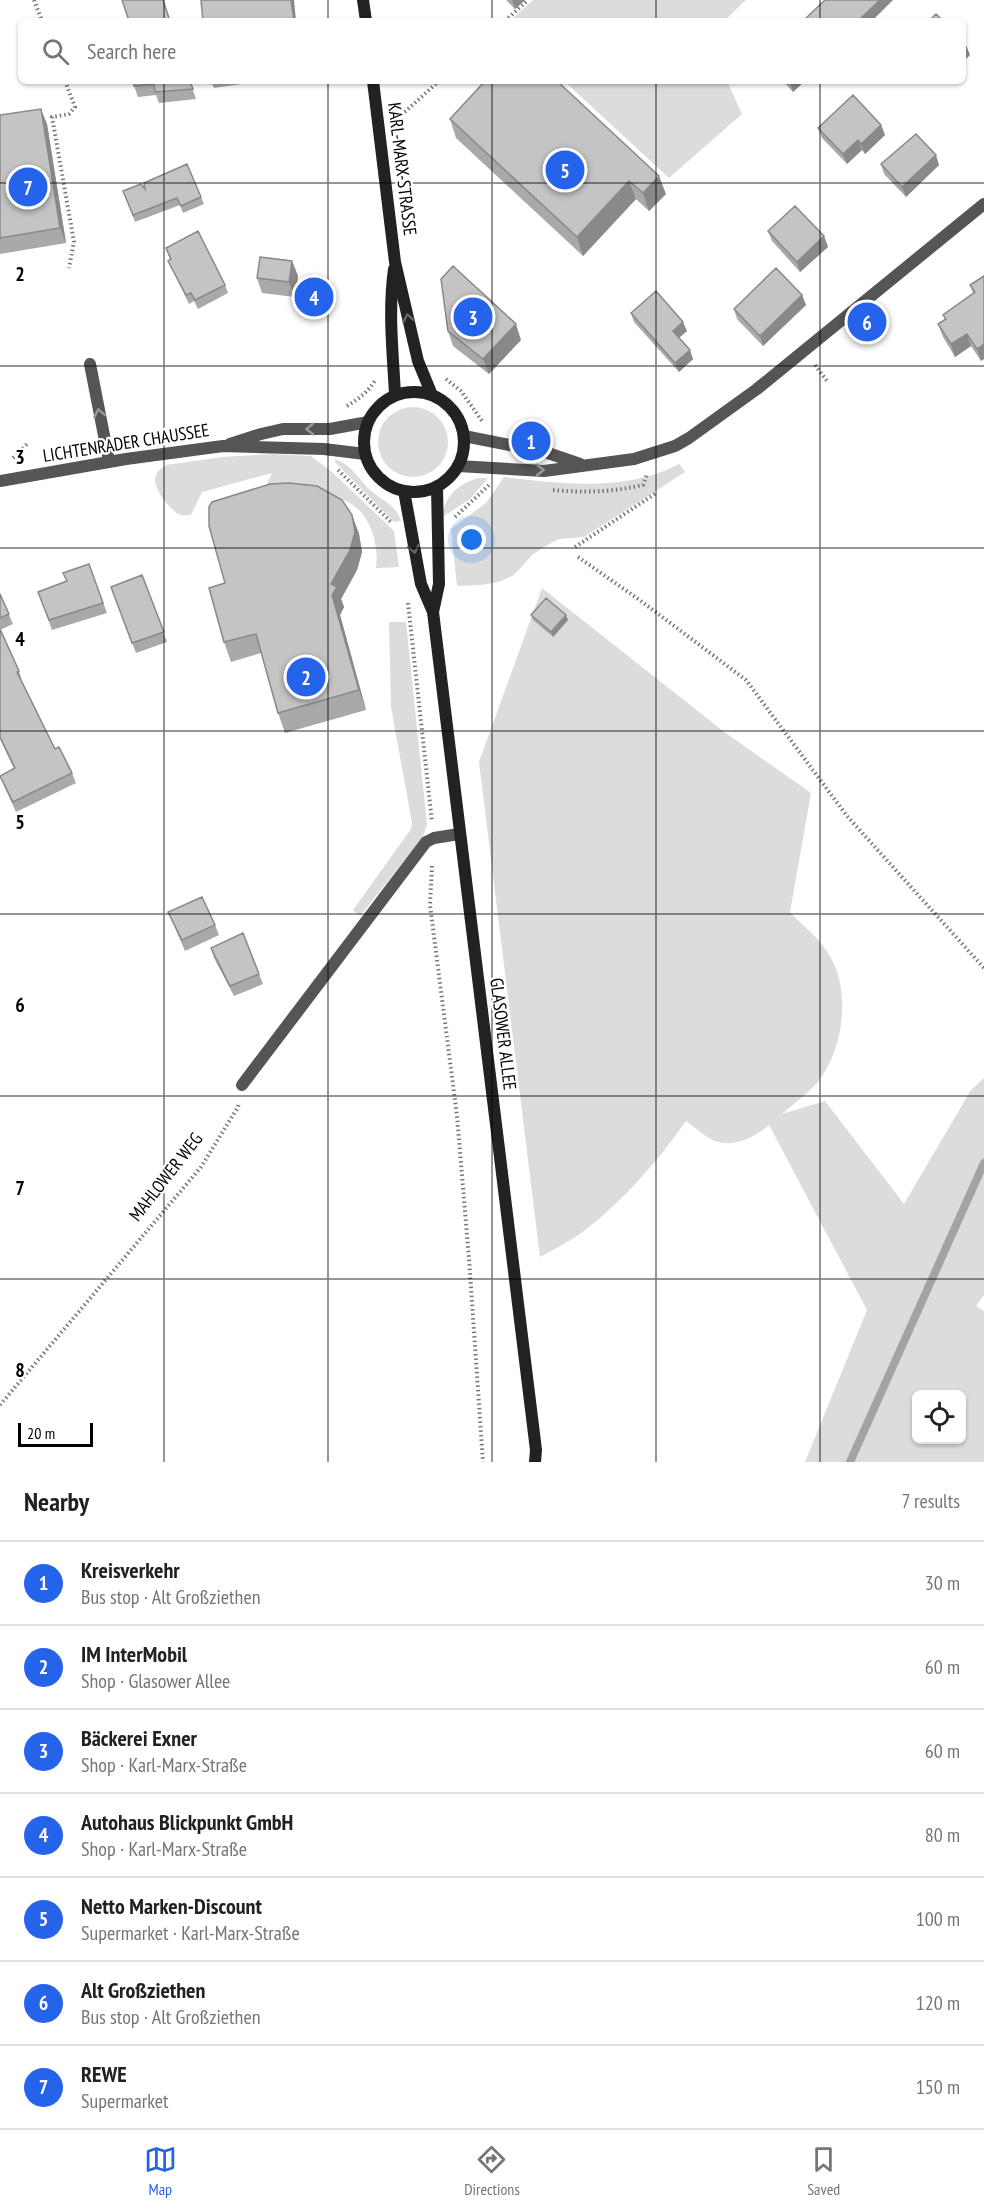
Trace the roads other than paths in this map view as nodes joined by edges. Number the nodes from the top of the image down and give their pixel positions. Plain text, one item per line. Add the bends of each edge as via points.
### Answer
1 (363, 0) edge
2 (366, 18) edge
3 (373, 84) edge
4 (984, 204) edge
5 (395, 262) junction
6 (90, 364) dead end
7 (395, 396) junction
8 (432, 396) junction
9 (368, 422) junction
10 (464, 436) junction
11 (223, 446) junction
12 (365, 454) junction
13 (109, 461) junction
14 (584, 465) junction
15 (458, 466) junction
16 (0, 481) edge
17 (437, 487) junction
18 (404, 491) junction
19 (433, 612) junction
20 (459, 834) junction
21 (242, 1085) road end
22 (535, 1462) edge

1 - 2 main road
3 - 5 main road, KARL-MARX-STRASSE
4 - 14 street via 757,389 689,438 655,454
5 - 7 main road, KARL-MARX-STRASSE via 390,296
8 -> 5 main road, KARL-MARX-STRASSE via 418,361
13 -> 6 street
7 - 8 main road via 414,392
7 - 9 main road via 384,402
8 - 10 main road via 454,412
9 -> 11 street, LICHTENRADER CHAUSSEE via 330,429 283,429
9 - 12 main road
10 - 14 street via 545,452
10 - 15 main road
11 - 12 street, LICHTENRADER CHAUSSEE
11 - 13 street, LICHTENRADER CHAUSSEE
12 - 18 main road via 379,478
13 - 16 street, LICHTENRADER CHAUSSEE
15 -> 14 street via 544,471
15 - 17 main road
17 - 18 main road via 421,492
17 - 19 main road, GLASOWER ALLEE via 439,584
18 -> 19 main road, GLASOWER ALLEE via 421,584
19 - 20 main road, GLASOWER ALLEE
20 - 21 street via 426,842
20 - 22 main road, GLASOWER ALLEE

